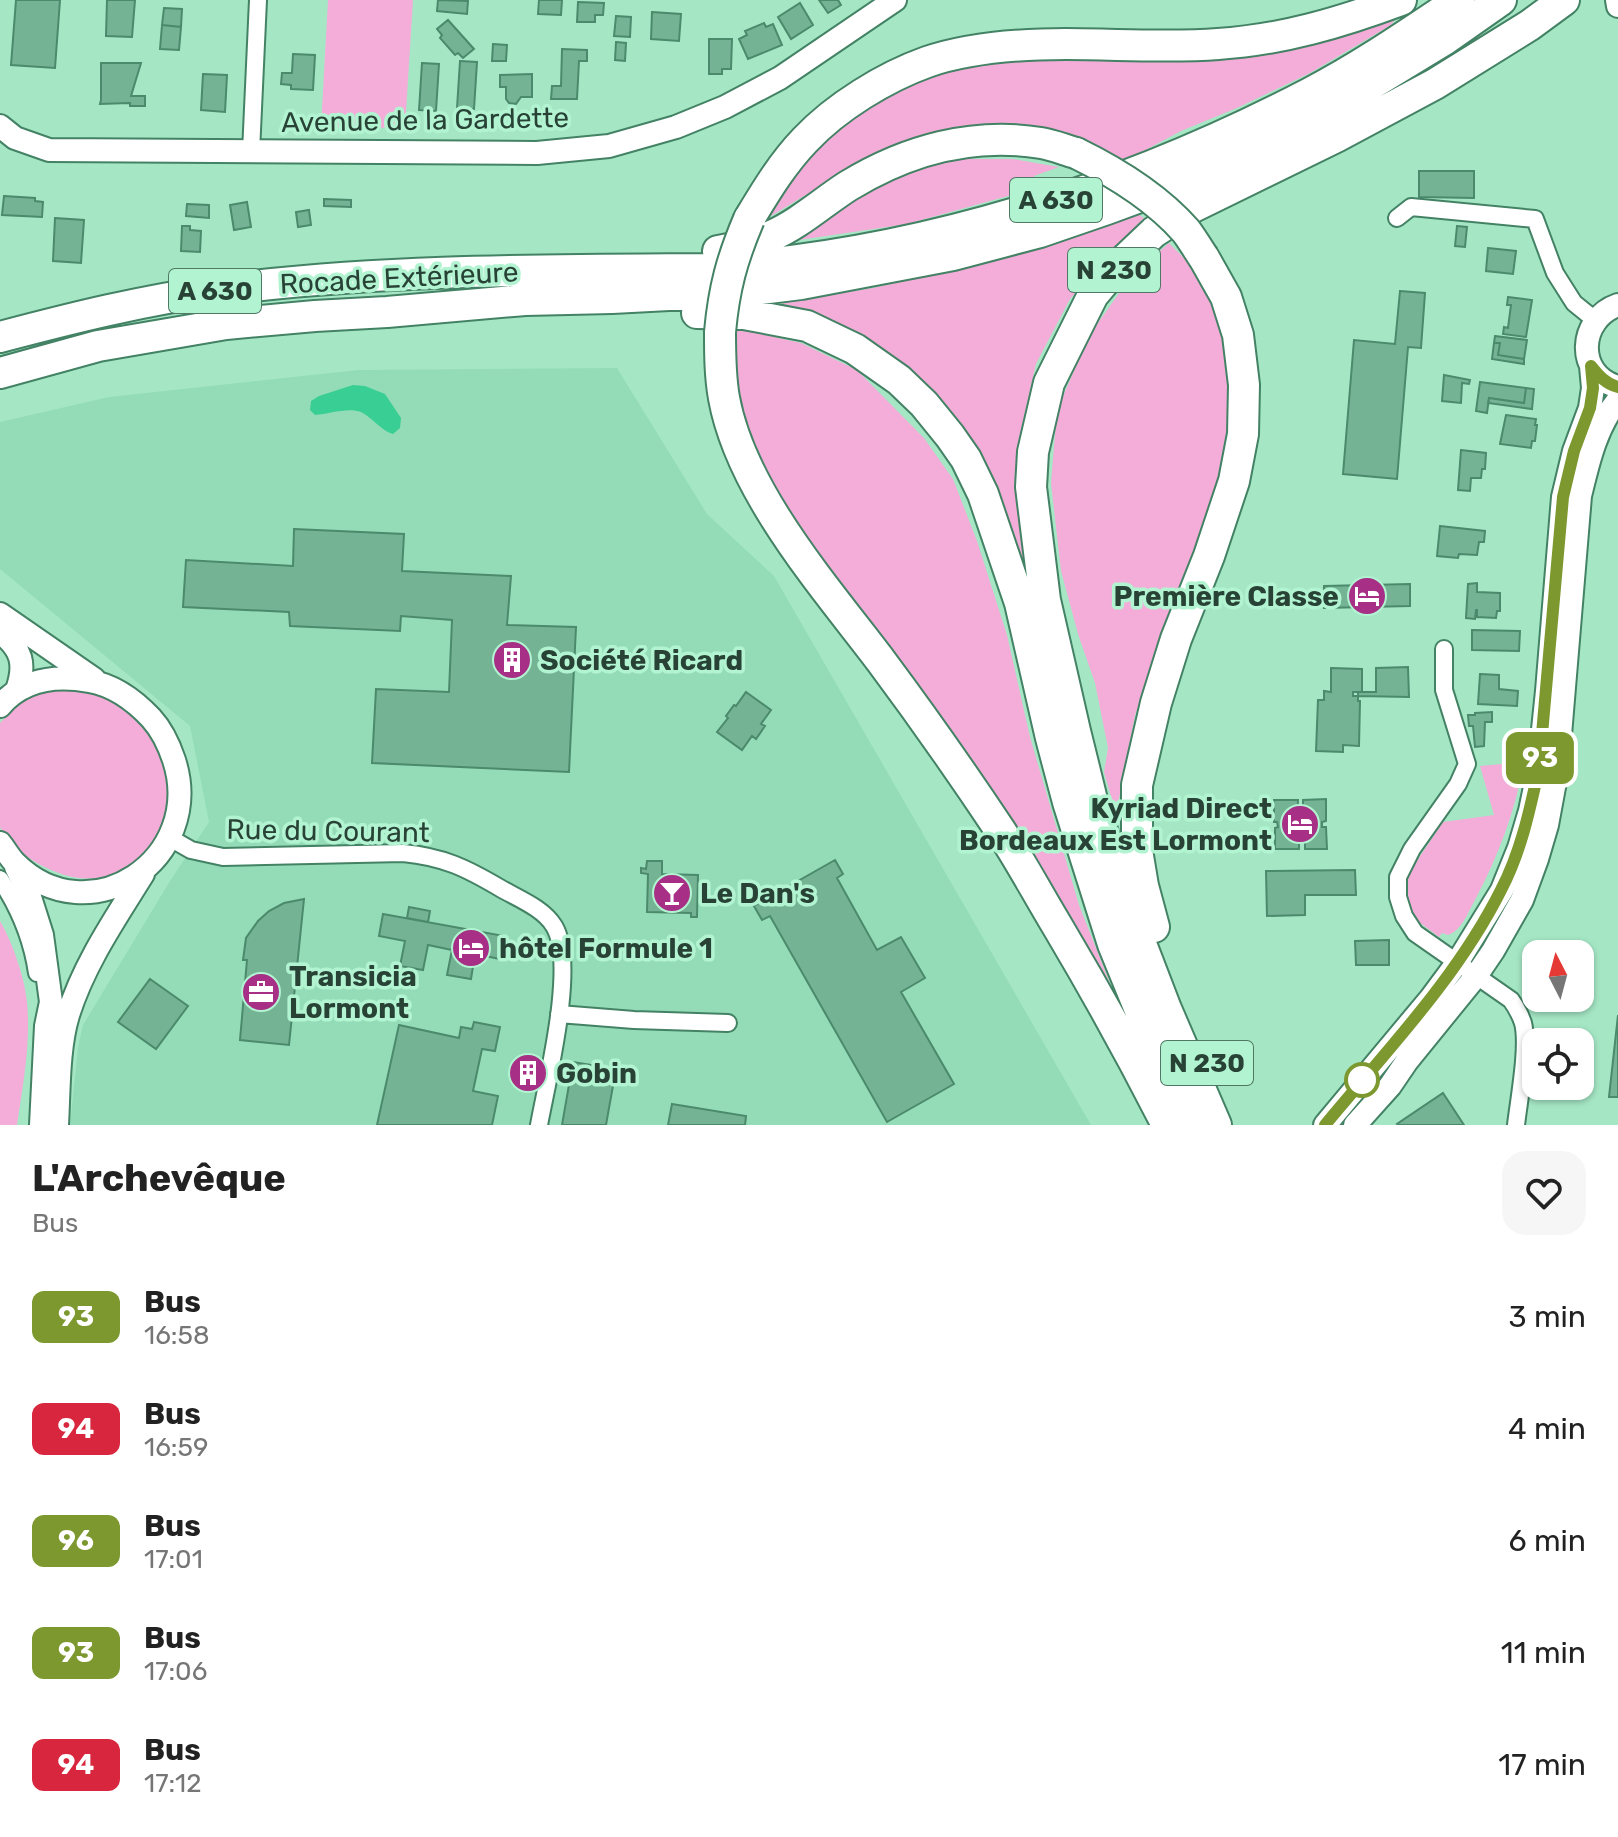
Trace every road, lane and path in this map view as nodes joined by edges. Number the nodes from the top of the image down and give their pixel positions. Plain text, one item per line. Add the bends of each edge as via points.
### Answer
1 (258, 0) edge
2 (895, 0) edge
3 (1401, 0) edge
4 (1459, 0) edge
5 (1501, 0) edge
6 (1564, 0) edge
7 (5, 136) edge
8 (251, 152) junction
9 (1397, 218) dead end
10 (612, 270) junction
11 (1618, 305) edge
12 (387, 312) junction
13 (1595, 320) junction
14 (0, 337) edge
15 (1591, 366) junction
16 (0, 373) edge
17 (1618, 387) edge
18 (1618, 400) edge
19 (0, 614) edge
20 (0, 632) edge
21 (1444, 649) dead end
22 (98, 682) junction
23 (17, 690) junction
24 (0, 706) edge
25 (170, 838) junction
26 (0, 843) edge
27 (145, 870) junction
28 (7, 871) edge
29 (1467, 970) junction
30 (559, 1014) junction
31 (728, 1023) dead end
32 (41, 1125) edge
33 (57, 1125) edge
34 (539, 1125) edge
35 (1167, 1125) edge
36 (1187, 1125) edge
37 (1216, 1125) edge
38 (1235, 1125) edge
39 (1325, 1125) edge
40 (1355, 1125) edge
41 (1516, 1125) edge

1 - 8 street
2 - 8 main road, Avenue de la Gardette via 780,78 725,107 609,146 537,153
3 - 35 highway, N 230, bridge via 1276,37 1217,44 1013,46 927,62 845,105 806,139 776,174 749,219 727,280 720,367 734,433 750,474 815,574 1000,831
4 - 10 highway, A 630 via 1312,92 1163,161 1036,207 830,255 737,267
5 - 12 highway, A 630 via 1324,113 1175,184 1040,232 953,255 745,291
6 - 37 highway, N 230 via 1435,84 1154,232 1093,295 1049,383 1031,487 1045,600 1088,785 1110,855 1166,1009
7 - 8 main road, Avenue de la Gardette via 49,150
9 - 13 street via 1411,207 1535,219 1555,273 1574,303
10 - 14 highway, Rocade Extérieure / A 630 via 377,276 219,290 92,313
10 - 38 highway, N 230, bridge via 757,242 890,162 956,143 994,139 1043,143 1076,153 1134,185 1186,232 1226,297 1238,335 1243,434 1234,481 1151,721 1137,785 1137,850 1155,930
11 - 13 main road
12 - 16 highway, A 630 via 226,324 98,346
12 - 36 highway, N 230 via 523,317 744,314 807,326 855,349 924,404 966,459 983,494 1020,603 1068,802 1113,944
13 - 15 main road via 1586,343
15 - 17 main road
15 - 29 main road via 1590,408 1563,497 1539,768 1519,848
18 - 29 main road via 1607,413 1580,496 1557,771 1547,825 1522,900 1493,951
19 - 22 main road
20 - 23 main road via 20,656
21 - 29 street via 1444,690 1467,764 1412,849 1398,877 1398,897 1415,933
22 - 23 main road via 55,677
22 - 25 main road via 140,707 171,750 181,788
23 - 24 main road
25 - 27 main road
25 - 30 street, Rue du Courant via 191,850 223,857 403,853 430,855 464,867 543,913 556,928 564,971
26 - 28 main road
27 - 28 main road via 94,892 71,891
27 - 33 main road via 104,936 68,1016
28 - 32 main road via 29,894 42,935 51,1002
29 - 39 main road via 1431,998
29 - 40 main road via 1390,1086
29 - 41 street via 1511,1000 1523,1025
30 - 31 street
30 - 34 street, Rue du Courant

